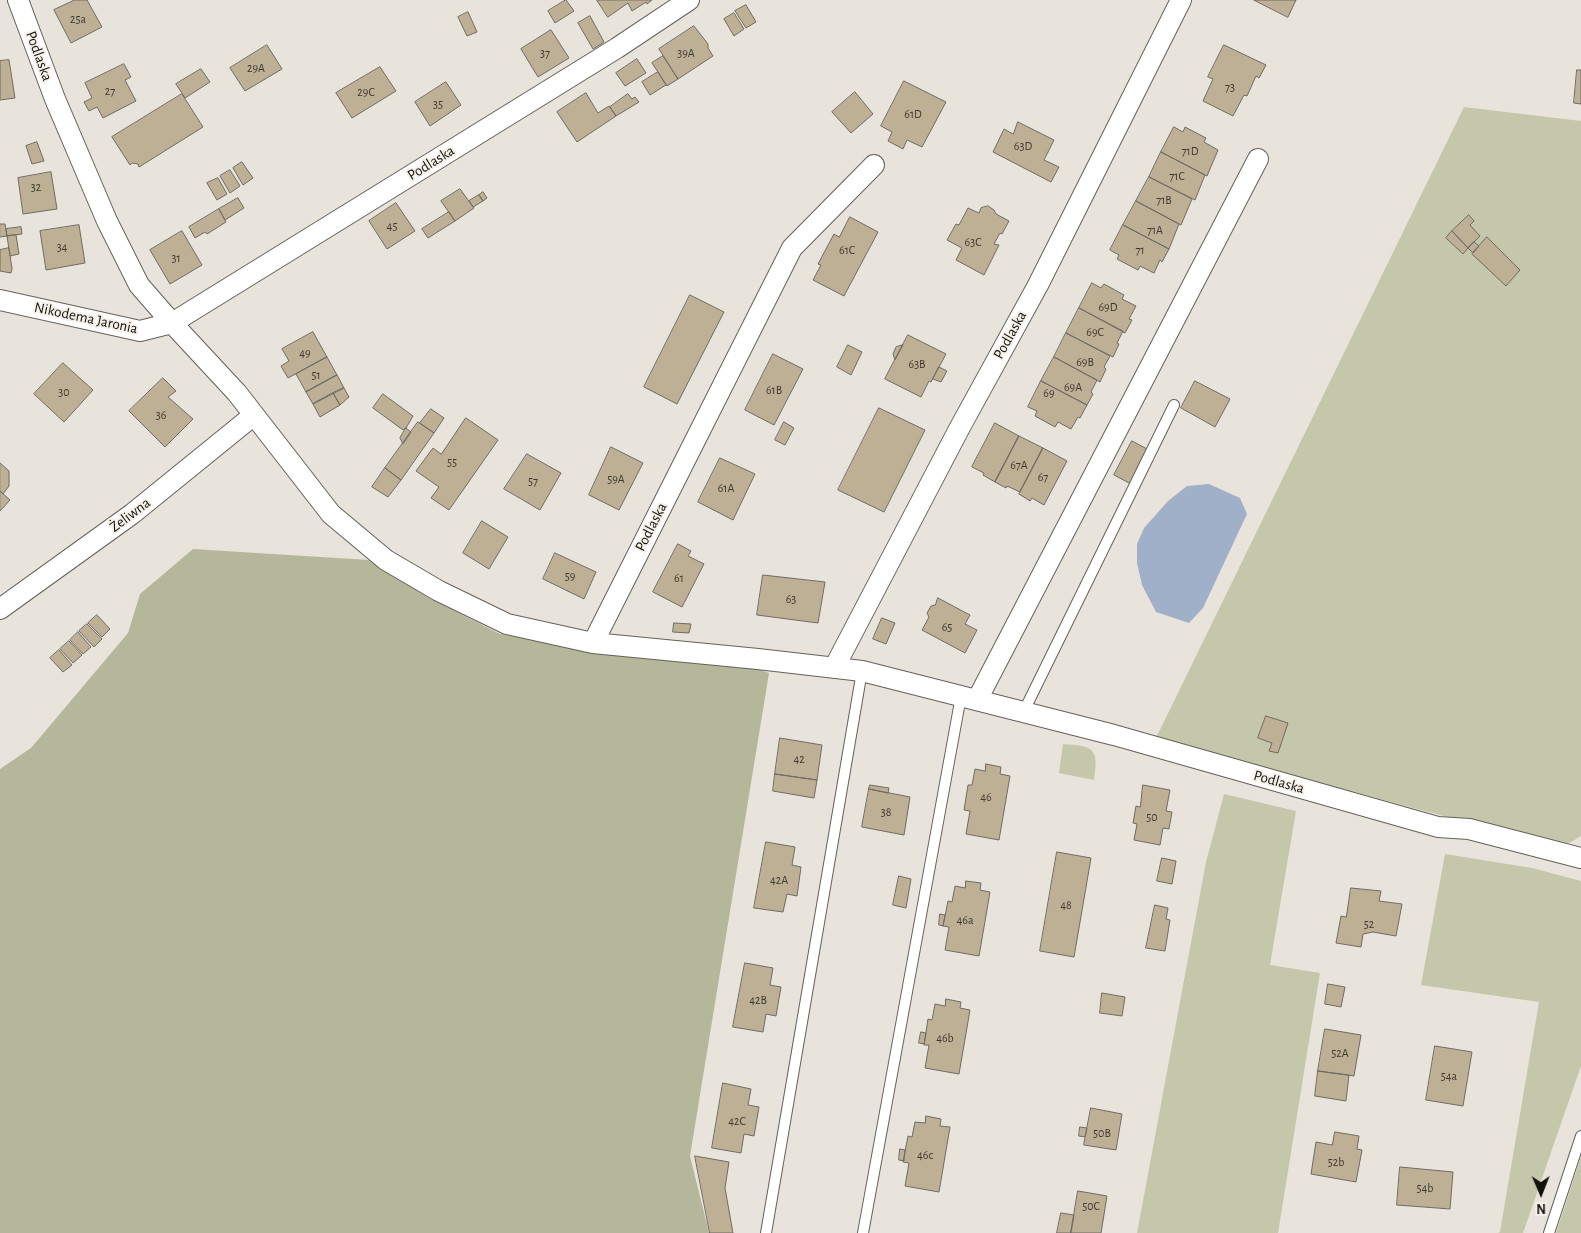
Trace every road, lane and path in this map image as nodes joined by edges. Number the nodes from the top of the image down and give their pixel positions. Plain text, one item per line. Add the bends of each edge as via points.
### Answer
1 (689, 0) edge
2 (1181, 0) edge
3 (23, 2) edge
4 (1258, 159) dead end
5 (874, 165) dead end
6 (0, 300) edge
7 (172, 323) junction
8 (1174, 405) dead end
9 (254, 415) junction
10 (0, 608) edge
11 (593, 643) junction
12 (834, 668) junction
13 (862, 671) junction
14 (969, 698) junction
15 (1023, 713) junction
16 (1581, 858) edge
17 (1581, 1136) edge
18 (766, 1233) edge
19 (862, 1233) edge
20 (1549, 1233) edge

1 - 7 street, Podlaska via 617,48
2 - 12 street, Podlaska via 1038,285
3 - 7 street, Podlaska via 55,99 120,248 139,285
4 - 14 street
5 - 11 street, Podlaska via 792,248
6 - 7 street, Nikodema Jaronia via 140,331
7 - 9 street, Podlaska
8 - 15 lane
9 - 10 street, Żeliwna via 132,514
9 - 11 street, Podlaska via 332,514 386,560 439,591 507,624
11 - 12 street, Podlaska
12 - 13 street, Podlaska
13 - 14 street, Podlaska
13 - 18 lane
14 - 15 street, Podlaska
14 - 19 lane
15 - 16 street, Podlaska via 1114,735 1438,827 1469,829
17 - 20 lane

